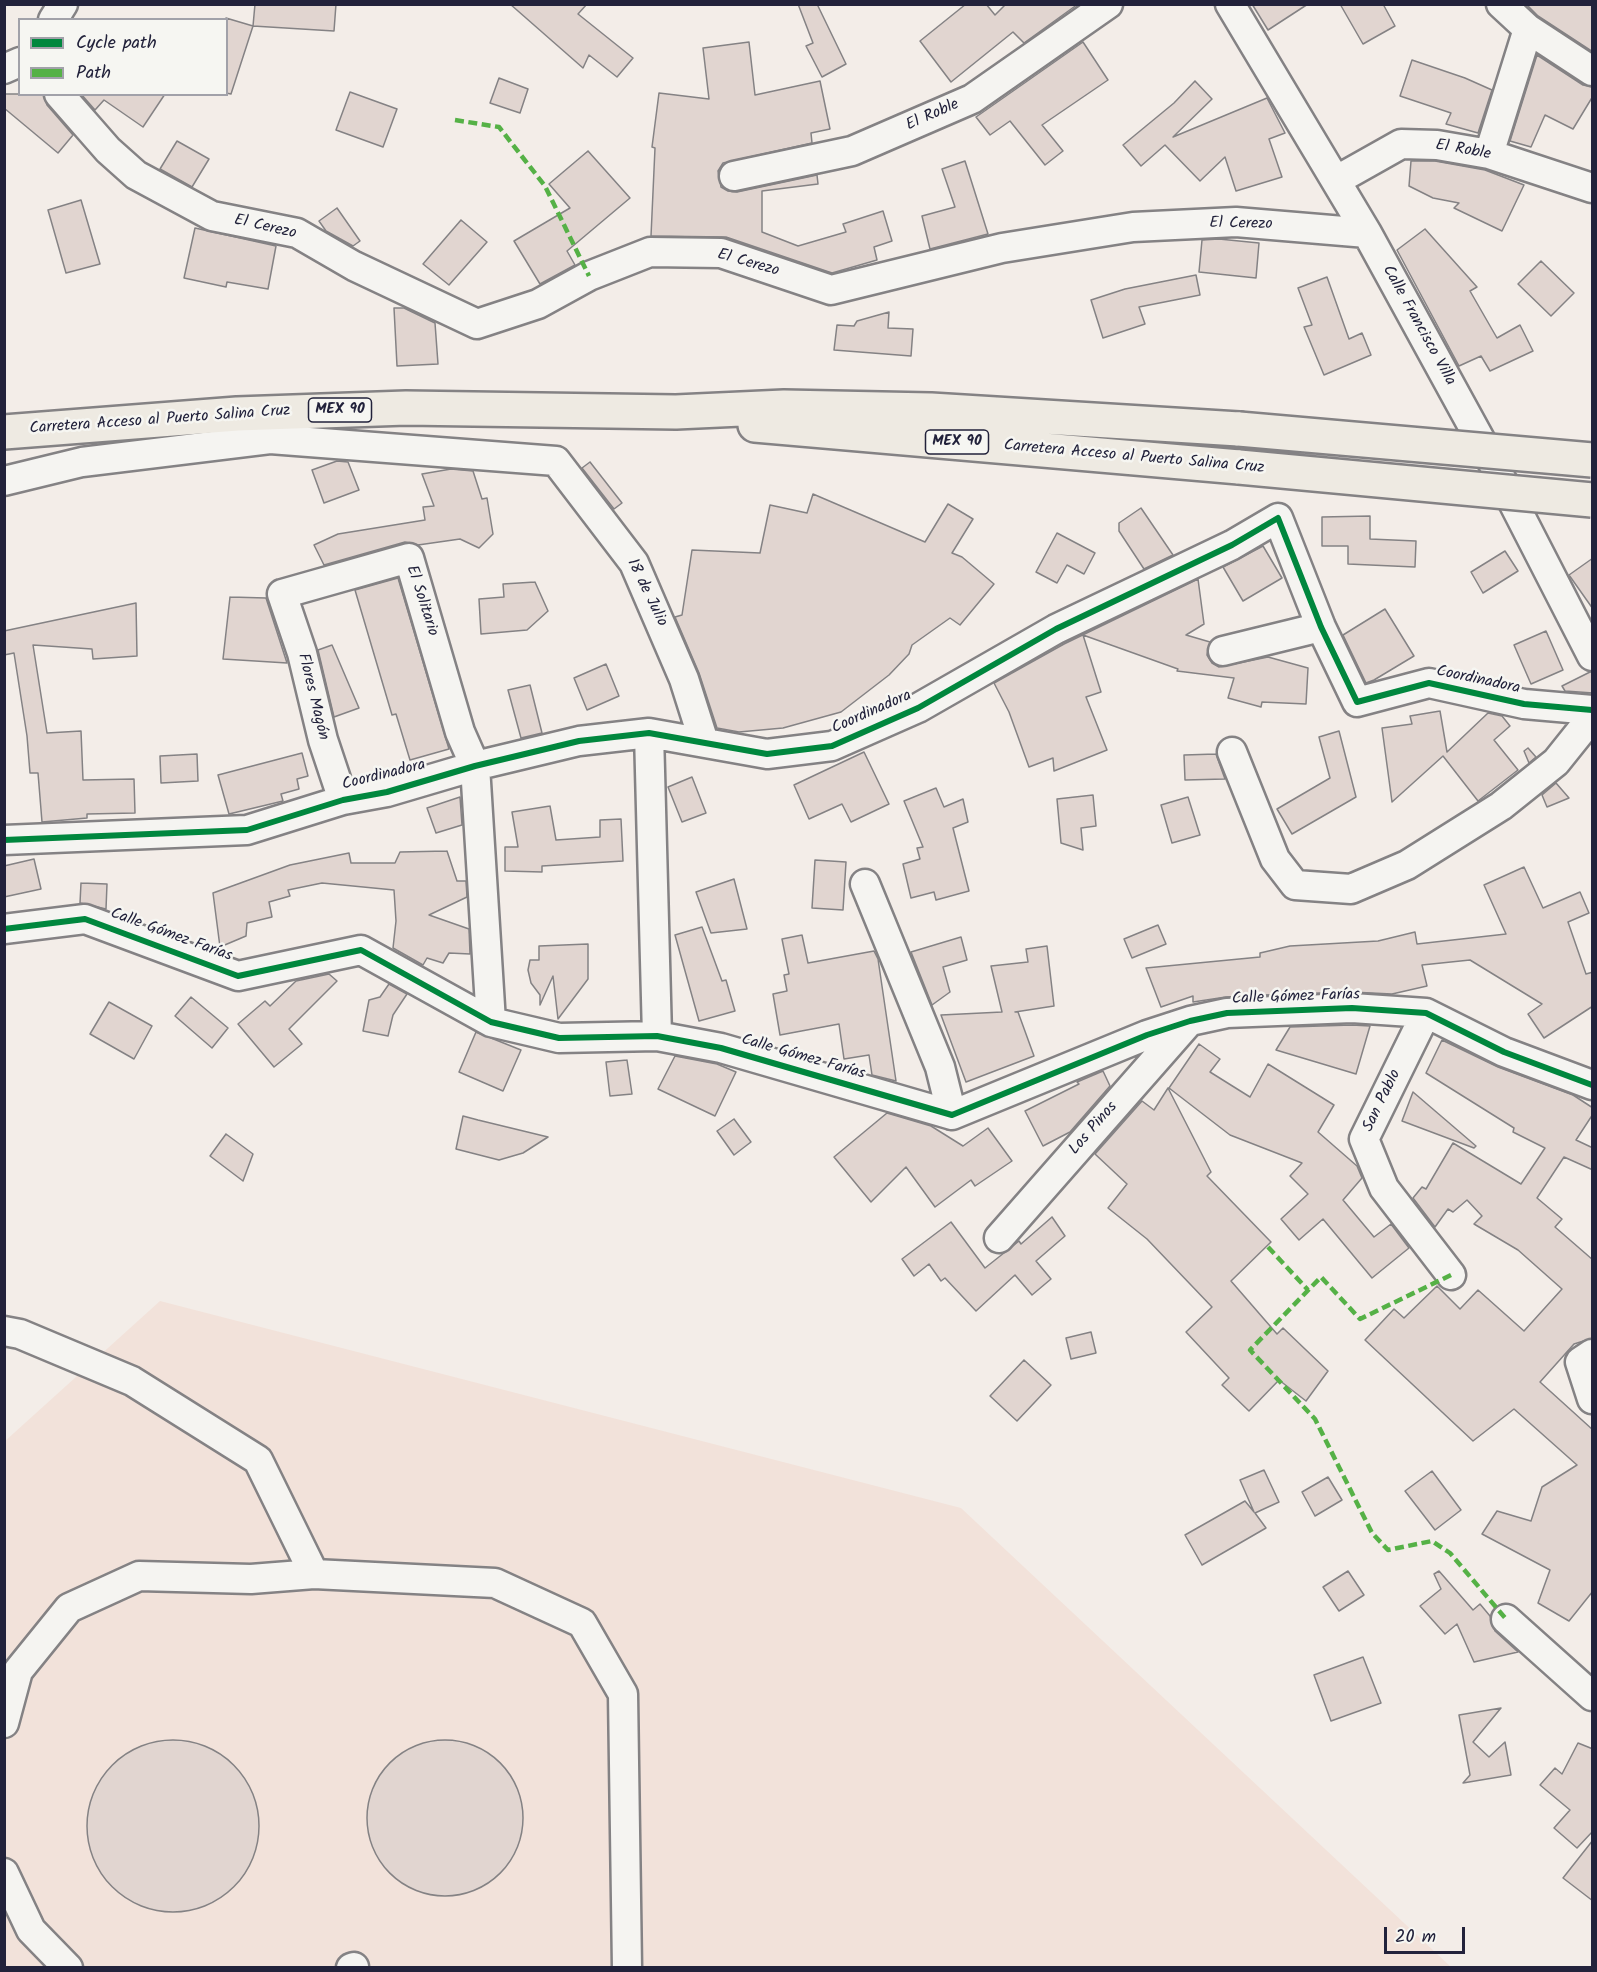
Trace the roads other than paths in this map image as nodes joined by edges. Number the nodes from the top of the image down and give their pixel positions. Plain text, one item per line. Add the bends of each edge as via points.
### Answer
1 (63, 4) edge
2 (1108, 4) edge
3 (1230, 4) edge
4 (1501, 4) edge
5 (54, 18) edge
6 (1528, 29) junction
7 (18, 63) edge
8 (4, 69) edge
9 (1593, 71) edge
10 (61, 96) edge
11 (1489, 154) junction
12 (734, 176) dead end
13 (1337, 180) junction
14 (1593, 188) edge
15 (1367, 233) junction
16 (676, 412) junction
17 (4, 432) edge
18 (1593, 460) edge
19 (4, 481) edge
20 (1593, 500) edge
21 (282, 594) joint
22 (1321, 627) junction
23 (1223, 651) dead end
24 (1593, 656) edge
25 (1593, 710) edge
26 (1593, 717) edge
27 (649, 733) junction
28 (704, 742) junction
29 (1232, 752) dead end
30 (475, 766) junction
31 (343, 800) junction
32 (4, 840) edge
33 (864, 884) dead end
34 (4, 929) edge
35 (1426, 1013) junction
36 (1190, 1021) junction
37 (491, 1022) junction
38 (657, 1036) junction
39 (1593, 1085) edge
40 (952, 1115) junction
41 (999, 1238) dead end
42 (1451, 1275) dead end
43 (4, 1331) edge
44 (1593, 1354) edge
45 (1593, 1399) edge
46 (314, 1574) junction
47 (1506, 1619) dead end
48 (1593, 1696) edge
49 (4, 1723) edge
50 (4, 1873) edge
51 (68, 1968) edge
52 (627, 1968) edge

1 - 5 street
2 - 12 street, El Roble via 972,99 852,151
3 - 13 street, Calle Francisco Villa
4 - 6 street
6 - 9 street
6 - 11 street
7 - 8 street
10 - 15 street, El Cerezo via 108,150 136,175 212,216 297,233 354,266 477,324 538,303 589,276 650,252 721,253 831,290 1002,248 1133,227 1236,222
11 - 13 street, El Roble via 1437,145 1401,144
11 - 14 street, El Roble
13 - 15 street, Calle Francisco Villa
15 - 24 street, Calle Francisco Villa
16 - 17 main road, Carretera Acceso al Puerto Salina Cruz / MEX 90 via 406,408 237,414
16 - 18 main road, Carretera Acceso al Puerto Salina Cruz / MEX 90, bridge via 784,407 931,410 1239,429
16 - 20 main road, Carretera Acceso al Puerto Salina Cruz / MEX 90, bridge via 778,429
19 - 28 street, 18 de Julio via 82,462 270,439 556,461 634,563 684,679
21 - 30 street, El Solitario via 409,558 460,732
21 - 31 street, Flores Magón
22 - 23 street
22 - 25 street, Coordinadora via 1357,702 1429,682 1524,704
22 - 28 street, Coordinadora via 1278,518 1232,545 1056,628 918,708 832,746 766,754
26 - 29 street via 1556,762 1501,806 1407,865 1351,889 1295,885 1275,859
27 - 28 street, Coordinadora
27 - 30 street, Coordinadora via 579,741
27 - 38 street
30 - 31 street, Coordinadora via 387,792
30 - 37 street
31 - 32 street, Coordinadora via 247,830
33 - 40 street via 940,1067
34 - 37 street, Calle Gómez Farías via 85,919 238,976 361,950
35 - 36 street, Calle Gómez Farías via 1352,1008 1227,1013
35 - 39 street, Calle Gómez Farías via 1504,1052
35 - 42 street, San Pablo via 1364,1139 1384,1188
36 - 40 street, Calle Gómez Farías
36 - 41 street, Los Pinos
37 - 38 street, Calle Gómez Farías via 559,1038
38 - 40 street, Calle Gómez Farías via 721,1048
43 - 46 street via 20,1334 132,1381 258,1460
44 - 45 street via 1580,1362
46 - 49 street via 251,1579 140,1576 69,1608 18,1671
46 - 52 street via 495,1583 582,1623 623,1694
47 - 48 street
50 - 51 street via 31,1929

